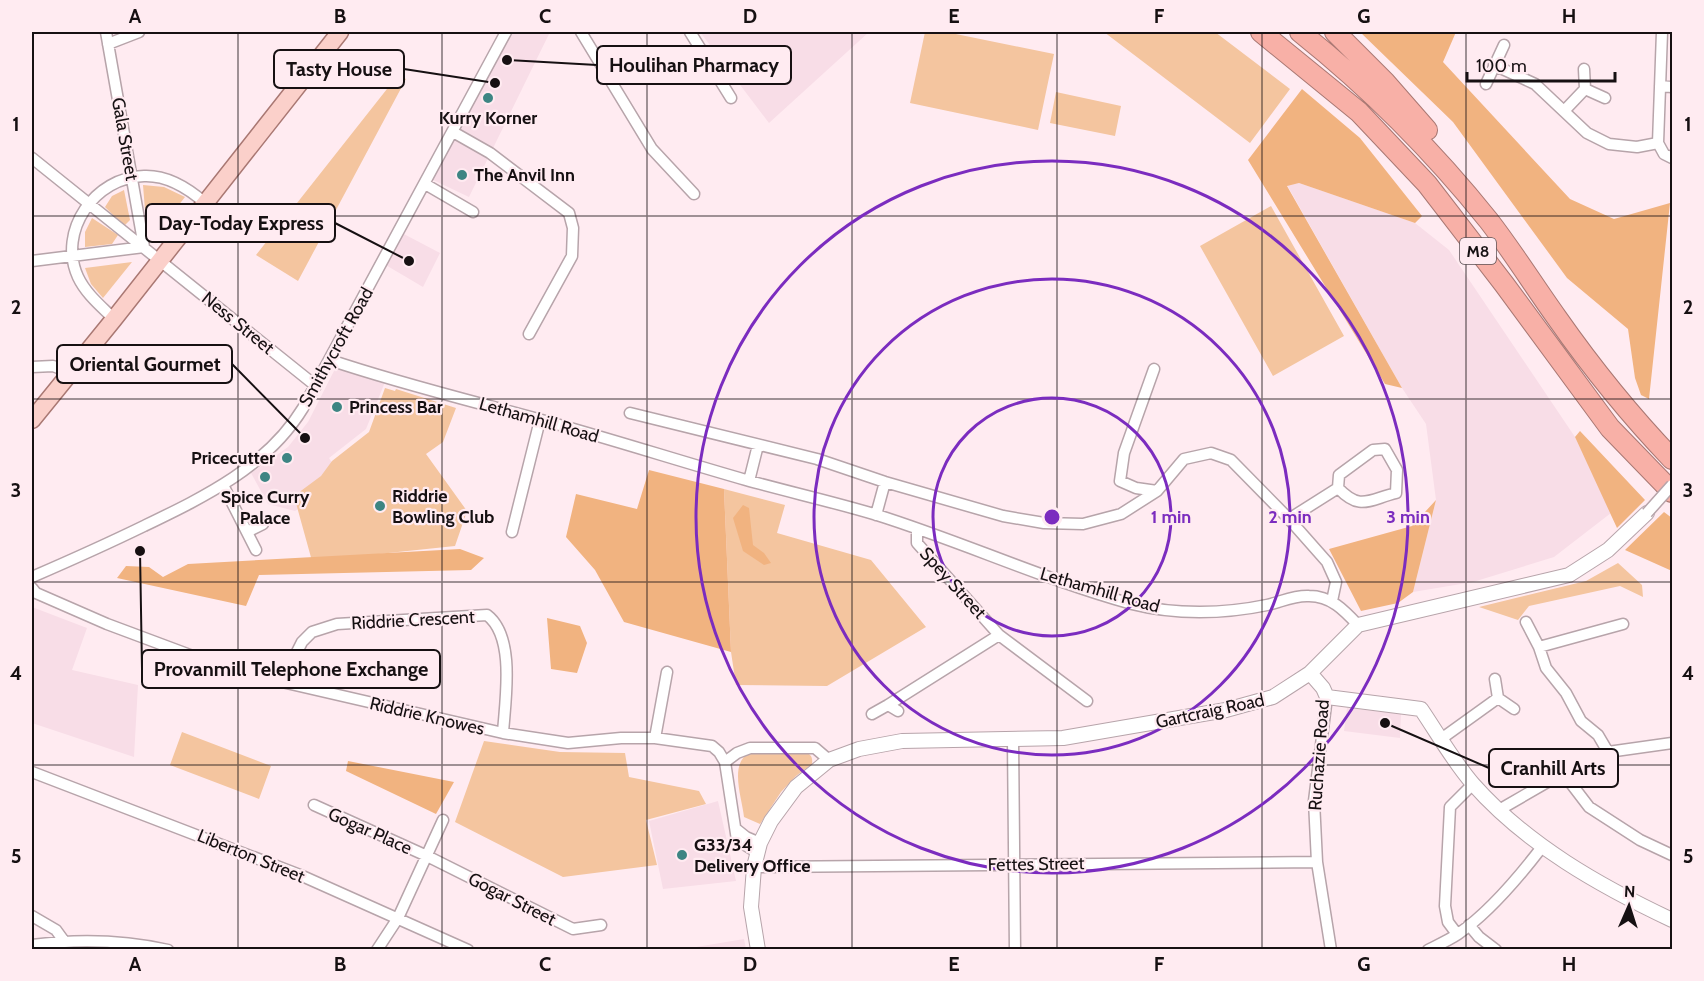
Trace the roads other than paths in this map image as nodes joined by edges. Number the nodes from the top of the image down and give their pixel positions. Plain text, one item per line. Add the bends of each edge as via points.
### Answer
1 (106, 32) edge
2 (139, 32) edge
3 (340, 32) edge
4 (505, 32) edge
5 (581, 32) edge
6 (690, 32) edge
7 (1261, 32) edge
8 (1300, 32) edge
9 (1335, 32) edge
10 (1662, 32) edge
11 (108, 44) junction
12 (1504, 45) dead end
13 (1494, 65) junction
14 (1584, 69) dead end
15 (1486, 84) dead end
16 (1660, 86) junction
17 (1672, 87) edge
18 (1585, 89) junction
19 (731, 98) dead end
20 (1605, 98) dead end
21 (1564, 111) junction
22 (453, 132) junction
23 (1658, 143) junction
24 (32, 158) edge
25 (1672, 158) edge
26 (132, 177) junction
27 (425, 184) junction
28 (694, 194) dead end
29 (88, 203) junction
30 (205, 203) junction
31 (473, 212) dead end
32 (1490, 223) junction
33 (144, 247) junction
34 (73, 256) junction
35 (160, 260) junction
36 (32, 261) edge
37 (114, 319) junction
38 (529, 334) dead end
39 (330, 360) junction
40 (32, 367) edge
41 (1154, 369) dead end
42 (69, 372) junction
43 (316, 386) junction
44 (630, 414) dead end
45 (32, 420) edge
46 (540, 420) junction
47 (758, 445) junction
48 (1672, 459) edge
49 (749, 481) junction
50 (885, 482) junction
51 (223, 484) junction
52 (1672, 485) edge
53 (1338, 488) junction
54 (1157, 491) junction
55 (1672, 492) edge
56 (1647, 513) joint
57 (876, 515) junction
58 (1289, 519) junction
59 (263, 524) dead end
60 (916, 529) junction
61 (247, 532) junction
62 (512, 532) dead end
63 (255, 550) dead end
64 (32, 578) edge
65 (32, 588) edge
66 (1332, 601) junction
67 (1526, 622) dead end
68 (1623, 624) dead end
69 (1358, 625) junction
70 (999, 634) junction
71 (1539, 646) junction
72 (667, 672) dead end
73 (1310, 673) junction
74 (1495, 679) dead end
75 (282, 682) junction
76 (1327, 697) junction
77 (1498, 698) junction
78 (1087, 701) dead end
79 (888, 705) junction
80 (1514, 709) dead end
81 (898, 711) dead end
82 (872, 714) dead end
83 (503, 733) junction
84 (655, 738) junction
85 (1441, 739) junction
86 (1013, 740) junction
87 (1672, 743) edge
88 (1608, 752) junction
89 (725, 762) junction
90 (825, 763) junction
91 (32, 772) edge
92 (1563, 773) junction
93 (1473, 783) junction
94 (314, 805) dead end
95 (1498, 810) junction
96 (443, 820) dead end
97 (1542, 847) junction
98 (759, 848) junction
99 (1672, 855) edge
100 (427, 856) junction
101 (1317, 862) junction
102 (1014, 865) junction
103 (754, 867) junction
104 (32, 916) edge
105 (398, 918) junction
106 (1672, 920) edge
107 (601, 925) dead end
108 (1468, 925) junction
109 (1458, 934) junction
110 (64, 941) junction
111 (32, 945) edge
112 (88, 945) edge
113 (168, 950) edge
114 (377, 950) edge
115 (468, 950) edge
116 (758, 950) edge
117 (1015, 950) edge
118 (1332, 950) edge
119 (1428, 950) edge
120 (1496, 950) edge

1 - 11 street, Gala Street
2 - 11 street
3 - 30 main road
4 - 22 street, Smithycroft Road
5 - 28 street via 652,149
6 - 19 street
7 - 55 highway, M8 via 1359,112 1427,184 1610,428
8 - 32 highway, M8 via 1382,101
9 - 32 highway via 1448,154
10 - 16 street
11 - 26 street, Gala Street
12 - 13 street
13 - 15 street
13 - 21 street via 1535,84
14 - 18 street
16 - 17 street
16 - 23 street
18 - 20 street
18 - 21 street
21 - 23 street via 1587,133 1609,144 1637,147
22 - 27 street, Smithycroft Road
22 - 38 street via 499,160 569,213 572,256
23 - 25 street via 1664,154
24 - 29 street, Ness Street
26 - 29 street via 109,185
26 - 30 street via 167,179
26 - 33 street, Gala Street
27 - 31 street
27 - 39 street, Smithycroft Road
29 - 33 street, Ness Street
29 - 34 street via 76,225
30 - 35 main road
32 - 48 highway, M8 via 1635,420
33 - 34 street
33 - 35 street, Ness Street
34 - 36 street
34 - 37 street via 78,278
35 - 37 main road
35 - 43 street, Ness Street
37 - 42 main road
39 - 43 street, Smithycroft Road
39 - 46 street, Lethamhill Road via 389,380
40 - 42 street via 53,366
41 - 54 street via 1119,481
42 - 45 main road
43 - 51 street, Smithycroft Road via 283,438
44 - 47 street
46 - 49 street, Lethamhill Road
46 - 62 street
47 - 49 street
47 - 50 street via 817,459
49 - 57 street, Lethamhill Road
50 - 54 street via 1003,516 1044,523 1083,524 1121,514
50 - 57 street
51 - 61 street
51 - 64 street, Smithycroft Road via 195,502
52 - 56 street, bridge
53 - 53 street via 1339,475 1373,450 1385,449 1397,470 1396,493 1358,503
53 - 58 street
54 - 58 street via 1184,459 1211,453 1231,460
56 - 69 street via 1608,550 1569,575
57 - 60 street, Lethamhill Road
58 - 66 street via 1327,562 1336,582
59 - 61 street
60 - 66 street, Lethamhill Road via 1136,605 1219,612 1288,598 1310,596
60 - 70 street, Spey Street via 917,543
61 - 63 street
65 - 75 street, Riddrie Knowes via 106,624 198,658
66 - 69 street
67 - 71 street
68 - 71 street
69 - 73 street, Gartcraig Road
70 - 78 street, Spey Street
70 - 79 street, Spey Street
71 - 88 street via 1546,669 1566,693 1581,721 1598,735
72 - 84 street
73 - 76 street, Ruchazie Road
73 - 86 street, Gartcraig Road via 1274,697 1226,710 1063,738
74 - 77 street
75 - 83 street, Riddrie Knowes
75 - 83 street, Riddrie Crescent via 302,642 312,632 337,624 487,615 505,647
76 - 85 street via 1421,709
76 - 101 street, Ruchazie Road via 1314,801
77 - 80 street
77 - 85 street
79 - 81 street
79 - 82 street, Spey Street
83 - 84 street, Riddrie Knowes via 568,743
84 - 89 street, Riddrie Knowes via 712,746
85 - 93 street
86 - 90 street, Gartcraig Road via 902,741 859,749
86 - 102 street
87 - 88 street
88 - 92 street
89 - 90 street via 750,748 809,748
89 - 98 street via 737,840
90 - 98 street, Gartcraig Road via 796,787 771,821
91 - 105 street, Liberton Street via 300,875
92 - 95 street
92 - 99 street via 1589,807 1640,840
93 - 95 street
93 - 109 street via 1450,807 1445,906 1448,922
94 - 100 street, Gogar Place
95 - 97 street
96 - 100 street
97 - 106 street
97 - 108 street via 1520,876
98 - 103 street, Gartcraig Road
100 - 105 street
100 - 107 street, Gogar Street via 573,929
101 - 102 street, Fettes Street
101 - 118 street, Ruchazie Road
102 - 103 street, Fettes Street
102 - 117 street
103 - 116 street, Gartcraig Road via 751,907
104 - 110 street via 56,930
105 - 114 street
105 - 115 street, Liberton Street
108 - 109 street
108 - 120 street
109 - 119 street
110 - 111 street
110 - 112 street
112 - 113 street via 139,943

